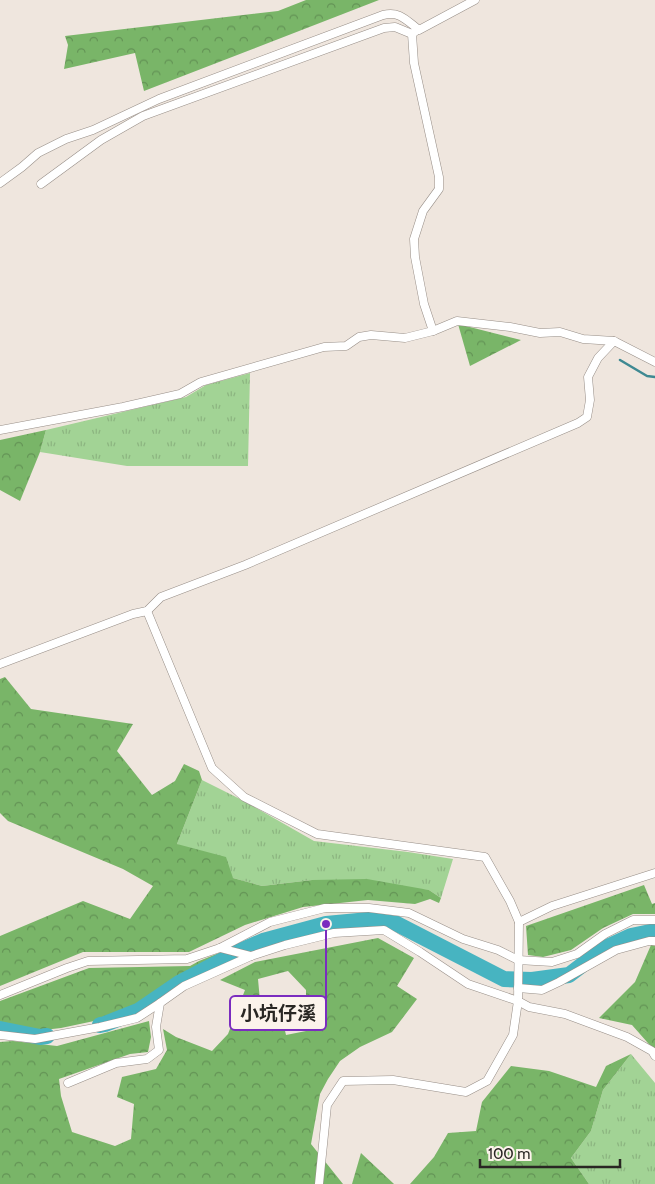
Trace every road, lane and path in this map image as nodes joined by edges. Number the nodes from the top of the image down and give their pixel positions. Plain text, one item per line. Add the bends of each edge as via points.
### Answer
1 (476, 0) edge
2 (416, 32) junction
3 (0, 183) edge
4 (41, 184) dead end
5 (432, 331) junction
6 (614, 341) junction
7 (655, 362) edge
8 (0, 430) edge
9 (147, 611) junction
10 (0, 664) edge
11 (655, 873) edge
12 (655, 920) edge
13 (519, 922) junction
14 (655, 941) edge
15 (220, 948) junction
16 (252, 956) junction
17 (518, 960) junction
18 (518, 988) junction
19 (0, 995) edge
20 (518, 1001) junction
21 (160, 1003) junction
22 (0, 1035) edge
23 (655, 1056) edge
24 (68, 1084) dead end
25 (319, 1184) edge

1 - 2 street
2 - 3 street via 402,16 393,13 382,15 159,99 66,139 38,153
2 - 4 street via 384,28 143,116 101,140
2 - 5 street via 414,63 439,177 439,189 424,211 414,239 424,304
5 - 6 street via 457,320
5 - 8 street via 406,338 359,337 346,346 324,347 201,382 180,394
6 - 7 street
6 - 9 street via 598,358 588,378 590,400 587,417 578,423 245,565 161,597
9 - 10 street
9 - 13 street via 212,768 244,797 317,834 485,857
11 - 13 street via 552,906
12 - 17 street via 633,920 577,954 552,962
13 - 17 street
14 - 18 street via 616,950 542,990
15 - 16 street
15 - 17 street via 270,922 324,908 369,908 409,912 463,939
15 - 19 street via 188,959 88,961
16 - 20 street via 334,933 384,930 468,984
16 - 21 street via 184,986
17 - 18 street
18 - 20 street
20 - 23 street via 529,1008 565,1014 627,1036
20 - 25 street via 514,1035 487,1081 466,1092 392,1080 343,1081 327,1105
21 - 22 street via 137,1018 100,1026 34,1039
21 - 24 street via 156,1027 159,1050 146,1058 116,1063

